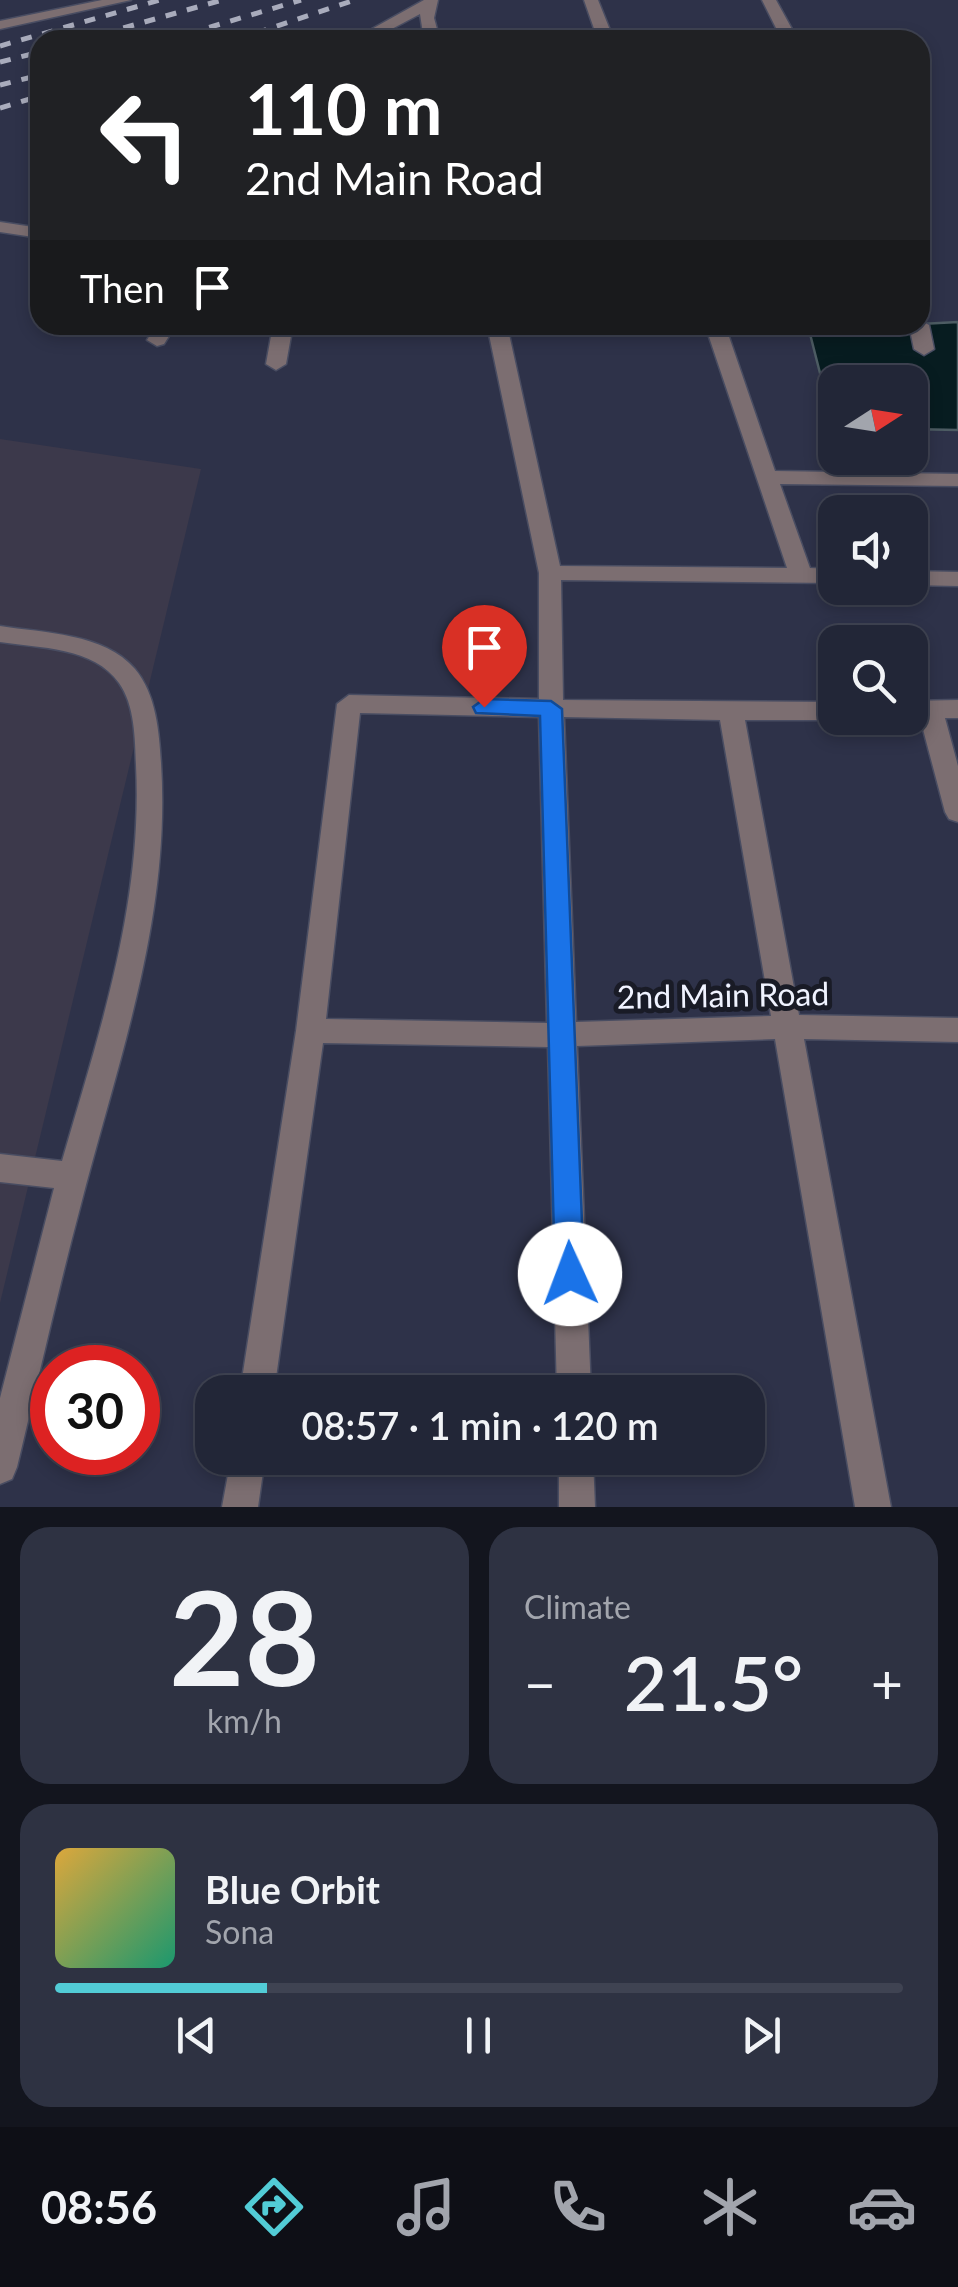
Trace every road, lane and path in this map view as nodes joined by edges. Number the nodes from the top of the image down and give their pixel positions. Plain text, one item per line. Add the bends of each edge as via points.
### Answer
1 (124, 0) edge
2 (591, 0) edge
3 (769, 0) edge
4 (429, 3) edge
5 (0, 25) edge
6 (379, 30) edge
7 (431, 30) edge
8 (602, 30) edge
9 (785, 30) edge
10 (0, 227) edge
11 (30, 231) edge
12 (281, 335) edge
13 (499, 335) edge
14 (719, 335) edge
15 (920, 335) edge
16 (924, 350) dead end
17 (276, 364) dead end
18 (769, 477) junction
19 (958, 480) edge
20 (550, 573) junction
21 (801, 576) junction
22 (818, 576) edge
23 (928, 578) edge
24 (958, 579) edge
25 (0, 634) edge
26 (551, 709) junction
27 (958, 709) edge
28 (928, 710) edge
29 (818, 711) edge
30 (731, 712) junction
31 (928, 731) edge
32 (958, 812) edge
33 (789, 1027) junction
34 (958, 1030) edge
35 (310, 1031) junction
36 (562, 1036) junction
37 (0, 1168) edge
38 (73, 1176) junction
39 (259, 1375) edge
40 (573, 1375) edge
41 (0, 1467) edge
42 (245, 1475) edge
43 (576, 1475) edge
44 (240, 1507) edge
45 (577, 1507) edge
46 (873, 1507) edge

1 - 5 street
2 - 8 street
3 - 9 street
4 - 6 street
4 - 7 street
10 - 11 street
12 - 17 street
13 - 20 street
14 - 18 street
15 - 16 street
18 - 19 street
18 - 21 street
20 - 21 street
20 - 26 street
21 - 22 street
23 - 24 street
25 - 38 street via 78,648 113,662 136,688 146,731 148,892 132,973
26 - 30 street
26 - 35 street via 349,704
26 - 36 street
27 - 28 street
29 - 30 street
30 - 33 street
31 - 32 street
33 - 34 street, 2nd Main Road
33 - 36 street, 2nd Main Road
33 - 46 street
35 - 36 street, 2nd Main Road
35 - 39 street
36 - 40 street
37 - 38 street
38 - 41 street
42 - 44 street
43 - 45 street

